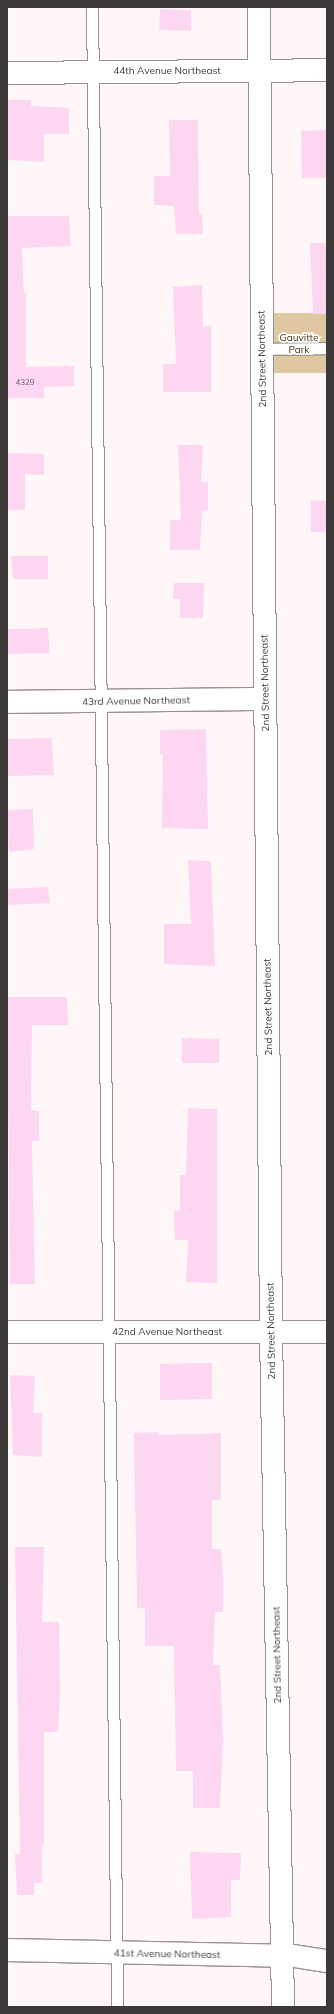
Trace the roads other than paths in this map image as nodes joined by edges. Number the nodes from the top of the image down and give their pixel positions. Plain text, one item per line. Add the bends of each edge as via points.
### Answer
1 (92, 7) edge
2 (259, 7) edge
3 (259, 70) junction
4 (327, 70) edge
5 (93, 71) junction
6 (7, 73) edge
7 (327, 348) edge
8 (262, 349) junction
9 (265, 699) junction
10 (101, 701) junction
11 (7, 702) edge
12 (7, 1332) edge
13 (108, 1332) junction
14 (271, 1332) junction
15 (327, 1332) edge
16 (7, 1950) edge
17 (116, 1953) junction
18 (282, 1956) junction
19 (327, 1961) edge
20 (117, 2007) edge
21 (283, 2007) edge

1 - 5 lane
2 - 3 street, 2nd Street Northeast
3 - 4 street, 44th Avenue Northeast
3 - 5 street, 44th Avenue Northeast
3 - 8 street, 2nd Street Northeast
5 - 6 street, 44th Avenue Northeast
5 - 10 lane
7 - 8 lane
8 - 9 street, 2nd Street Northeast
9 - 10 street, 43rd Avenue Northeast
9 - 14 street, 2nd Street Northeast
10 - 11 street, 43rd Avenue Northeast
10 - 13 lane
12 - 13 street, 42nd Avenue Northeast
13 - 14 street, 42nd Avenue Northeast
13 - 17 lane
14 - 15 street, 42nd Avenue Northeast
14 - 18 street, 2nd Street Northeast
16 - 17 street, 41st Avenue Northeast
17 - 18 street, 41st Avenue Northeast
17 - 20 lane
18 - 19 street, 41st Avenue Northeast
18 - 21 street, 2nd Street Northeast

